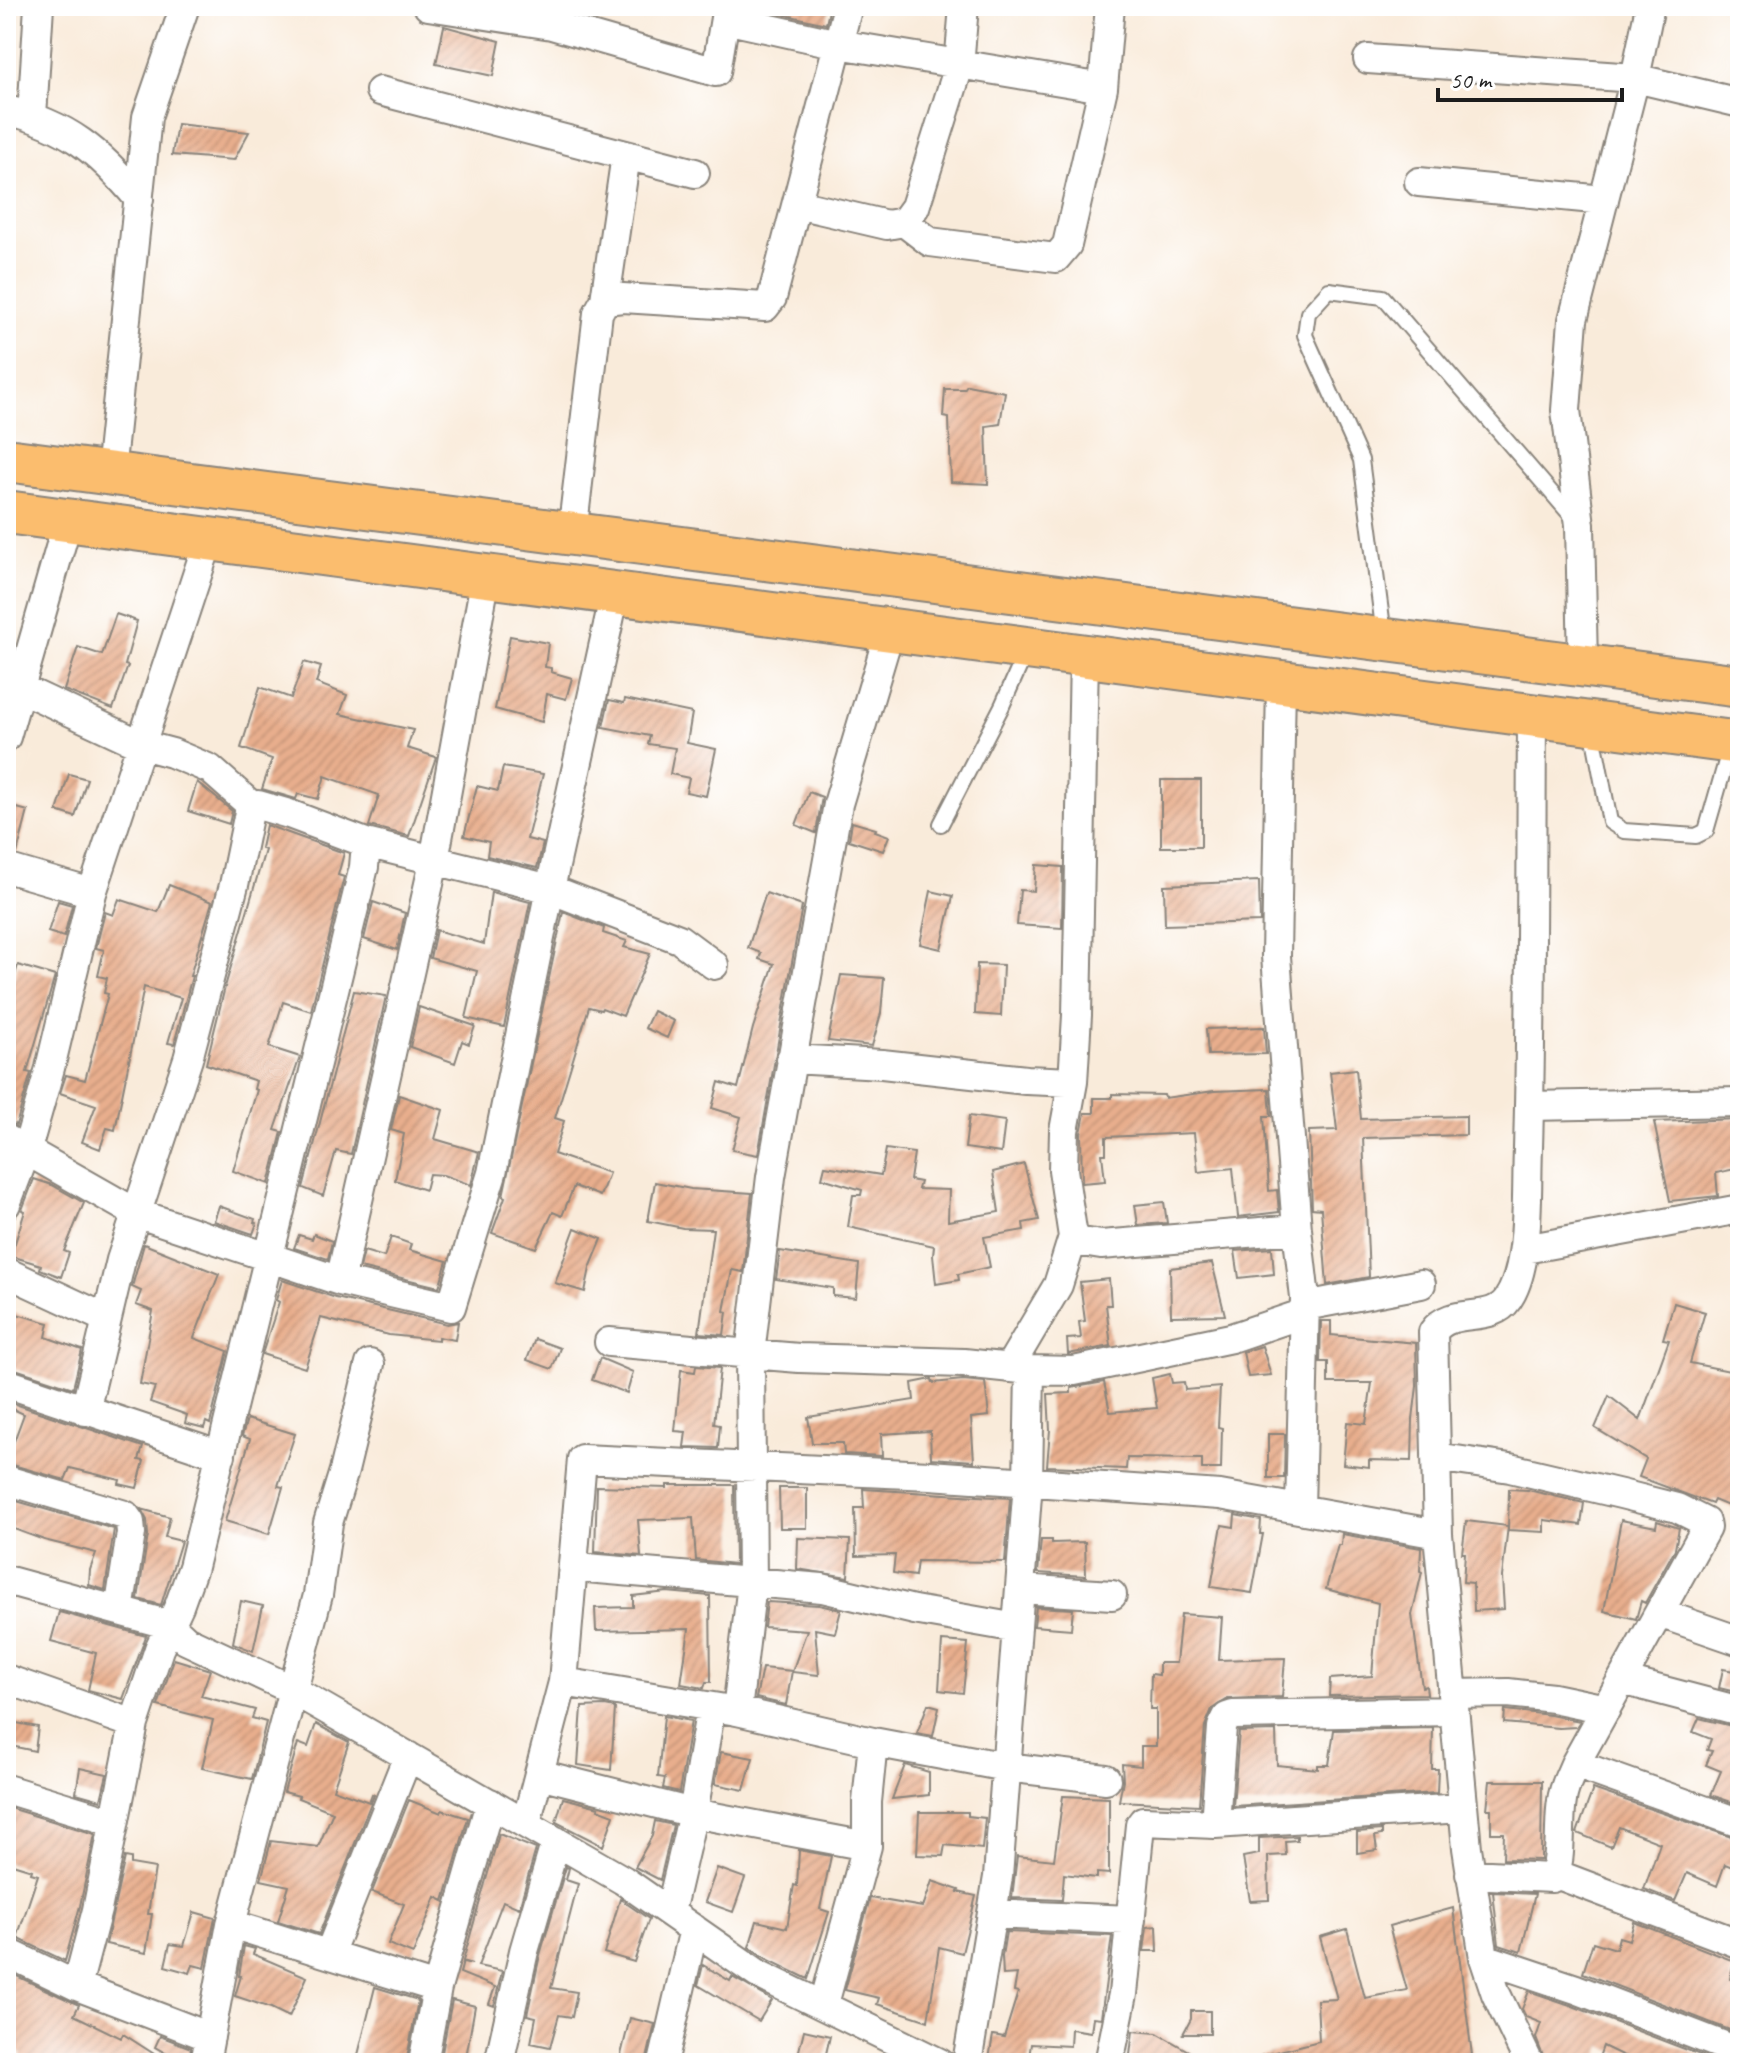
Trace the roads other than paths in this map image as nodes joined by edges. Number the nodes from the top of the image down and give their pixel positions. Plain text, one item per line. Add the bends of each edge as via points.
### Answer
1 (39, 6) edge
2 (185, 6) edge
3 (428, 6) edge
4 (848, 6) edge
5 (964, 6) edge
6 (1110, 6) edge
7 (1650, 6) edge
8 (726, 12) edge
9 (838, 44) junction
10 (1368, 59) dead end
11 (959, 66) junction
12 (1635, 78) junction
13 (1103, 88) junction
14 (380, 91) dead end
15 (1740, 103) edge
16 (19, 113) edge
17 (626, 155) junction
18 (695, 173) dead end
19 (1419, 182) dead end
20 (139, 199) junction
21 (1604, 200) junction
22 (797, 204) junction
23 (904, 222) junction
24 (605, 300) junction
25 (6, 460) edge
26 (110, 473) junction
27 (6, 512) edge
28 (68, 520) junction
29 (1580, 525) junction
30 (572, 534) junction
31 (209, 539) junction
32 (486, 576) junction
33 (615, 593) junction
34 (890, 630) junction
35 (1384, 639) junction
36 (1027, 648) junction
37 (1084, 656) junction
38 (1583, 665) junction
39 (1281, 683) junction
40 (1740, 686) edge
41 (20, 688) junction
42 (1532, 716) junction
43 (1591, 724) junction
44 (6, 737) edge
45 (1736, 742) edge
46 (142, 745) junction
47 (253, 807) junction
48 (941, 824) dead end
49 (366, 843) junction
50 (433, 862) junction
51 (6, 868) edge
52 (550, 889) junction
53 (92, 893) junction
54 (714, 965) dead end
55 (791, 1059) junction
56 (1073, 1082) junction
57 (1740, 1102) edge
58 (1529, 1106) junction
59 (17, 1144) edge
60 (6, 1204) edge
61 (1740, 1209) edge
62 (136, 1213) junction
63 (1297, 1229) junction
64 (1073, 1237) junction
65 (1525, 1249) junction
66 (268, 1258) junction
67 (6, 1272) edge
68 (340, 1281) junction
69 (1421, 1284) dead end
70 (1305, 1306) junction
71 (107, 1319) junction
72 (609, 1342) dead end
73 (750, 1354) junction
74 (370, 1364) dead end
75 (1020, 1368) junction
76 (6, 1383) edge
77 (85, 1411) junction
78 (221, 1455) junction
79 (1436, 1457) junction
80 (751, 1467) junction
81 (6, 1480) edge
82 (1028, 1482) junction
83 (1300, 1509) junction
84 (1438, 1534) junction
85 (575, 1567) junction
86 (6, 1580) edge
87 (752, 1583) junction
88 (1020, 1589) junction
89 (1112, 1595) dead end
90 (119, 1611) junction
91 (1659, 1613) junction
92 (170, 1625) junction
93 (1017, 1628) junction
94 (1740, 1641) edge
95 (6, 1679) edge
96 (1622, 1680) junction
97 (563, 1682) junction
98 (291, 1689) junction
99 (1453, 1703) junction
100 (724, 1709) junction
101 (1606, 1709) junction
102 (1740, 1711) edge
103 (134, 1724) junction
104 (873, 1742) junction
105 (408, 1756) junction
106 (1575, 1764) junction
107 (1006, 1767) junction
108 (539, 1774) junction
109 (1106, 1779) dead end
110 (6, 1789) edge
111 (490, 1803) junction
112 (1462, 1808) junction
113 (693, 1813) junction
114 (114, 1822) junction
115 (526, 1823) junction
116 (1740, 1823) edge
117 (1215, 1824) junction
118 (556, 1841) junction
119 (867, 1846) junction
120 (1470, 1874) junction
121 (1556, 1874) junction
122 (670, 1912) junction
123 (992, 1914) junction
124 (1131, 1920) junction
125 (231, 1924) junction
126 (694, 1929) junction
127 (1740, 1944) edge
128 (6, 1952) edge
129 (329, 1954) junction
130 (1484, 1958) junction
131 (77, 1986) junction
132 (437, 1988) junction
133 (824, 2004) junction
134 (208, 2050) edge
135 (1740, 2052) edge
136 (423, 2063) edge
137 (499, 2063) edge
138 (663, 2063) edge
139 (940, 2063) edge
140 (967, 2063) edge
141 (1109, 2063) edge
142 (1529, 2063) edge

1 - 16 street
2 - 20 street via 147,117
3 - 8 street via 552,25 716,72
4 - 9 street
5 - 11 street
6 - 13 street
7 - 12 street
8 - 9 street
9 - 11 street
9 - 22 street
10 - 12 street
11 - 13 street
11 - 23 street via 915,207
12 - 15 street
12 - 21 street
13 - 23 street via 1067,245 1056,258 930,242
14 - 17 street
16 - 20 street via 70,134 111,165
17 - 18 street
17 - 24 street
19 - 21 street
20 - 26 street
21 - 29 street via 1573,320 1566,410
22 - 23 street via 887,225
22 - 24 street via 772,298 765,307
24 - 30 street via 596,324
25 - 26 main road
26 - 30 main road
27 - 28 main road
28 - 31 main road
28 - 41 street
29 - 35 lane via 1383,297 1329,290 1308,313 1305,335 1361,460
29 - 38 street
30 - 35 main road
31 - 32 main road
31 - 46 street
32 - 33 main road
32 - 50 street
33 - 34 main road
33 - 52 street
34 - 36 main road
34 - 55 street via 838,804
35 - 38 main road
36 - 37 main road
36 - 48 lane
37 - 39 main road
37 - 56 street
38 - 40 main road
39 - 42 main road
39 - 63 street via 1276,956
41 - 44 street
41 - 46 street
42 - 43 main road
42 - 58 street
43 - 45 main road
43 - 45 lane via 1610,822 1624,831 1696,836 1706,831
46 - 47 street via 210,769
46 - 53 street
47 - 49 street via 289,814
47 - 62 street via 188,1059
49 - 50 street
49 - 66 street
50 - 52 street
50 - 68 street
51 - 53 street
52 - 54 street via 679,939
52 - 68 street via 492,1173 451,1307
53 - 59 street via 50,1068
55 - 56 street
55 - 73 street
56 - 64 street via 1063,1170
57 - 58 street
58 - 65 street
59 - 60 street
59 - 62 street
61 - 65 street
62 - 66 street
62 - 71 street
63 - 64 street via 1101,1245
63 - 70 street
64 - 75 street via 1058,1285
65 - 79 street via 1508,1300 1485,1313 1451,1317 1433,1332
66 - 68 street
66 - 78 street
67 - 71 street
69 - 70 street
70 - 75 street via 1299,1315 1231,1338 1074,1371
70 - 83 street
71 - 77 street
72 - 73 street
73 - 75 street
73 - 80 street
74 - 98 street via 328,1523 318,1595
75 - 82 street
76 - 77 street
77 - 78 street
78 - 92 street via 193,1567
79 - 84 street
79 - 91 street via 1621,1494 1677,1508 1705,1522 1700,1543
80 - 82 street
80 - 85 street via 582,1459
80 - 87 street
81 - 90 street via 125,1515 131,1533
82 - 83 street via 1220,1495
82 - 88 street
83 - 84 street
84 - 99 street
85 - 87 street
85 - 97 street
86 - 90 street
87 - 93 street via 822,1588
87 - 100 street
88 - 89 street
88 - 93 street
90 - 92 street
91 - 94 street
91 - 96 street
92 - 98 street via 186,1640
92 - 103 street
93 - 107 street
95 - 103 street
96 - 101 street
96 - 102 street
97 - 100 street
97 - 108 street
98 - 105 street
98 - 125 street
99 - 101 street via 1508,1693
99 - 112 street
99 - 117 street via 1227,1717
100 - 104 street
100 - 113 street
101 - 106 street
103 - 114 street
104 - 107 street
104 - 119 street
105 - 111 street
105 - 129 street
106 - 116 street
106 - 121 street via 1562,1796
107 - 109 street
107 - 123 street
108 - 113 street
108 - 115 street
110 - 114 street
111 - 115 street
111 - 132 street
112 - 117 street
112 - 120 street
113 - 119 street
113 - 122 street
114 - 131 street
115 - 118 street
117 - 124 street via 1143,1821
118 - 122 street
118 - 137 street
119 - 133 street
120 - 121 street
120 - 130 street
121 - 127 street
122 - 126 street
123 - 124 street
123 - 140 street
124 - 141 street
125 - 129 street
125 - 134 street
126 - 133 street via 758,1974
126 - 138 street
128 - 131 street
129 - 132 street
130 - 135 street
130 - 142 street
131 - 134 street
132 - 136 street
133 - 139 street

